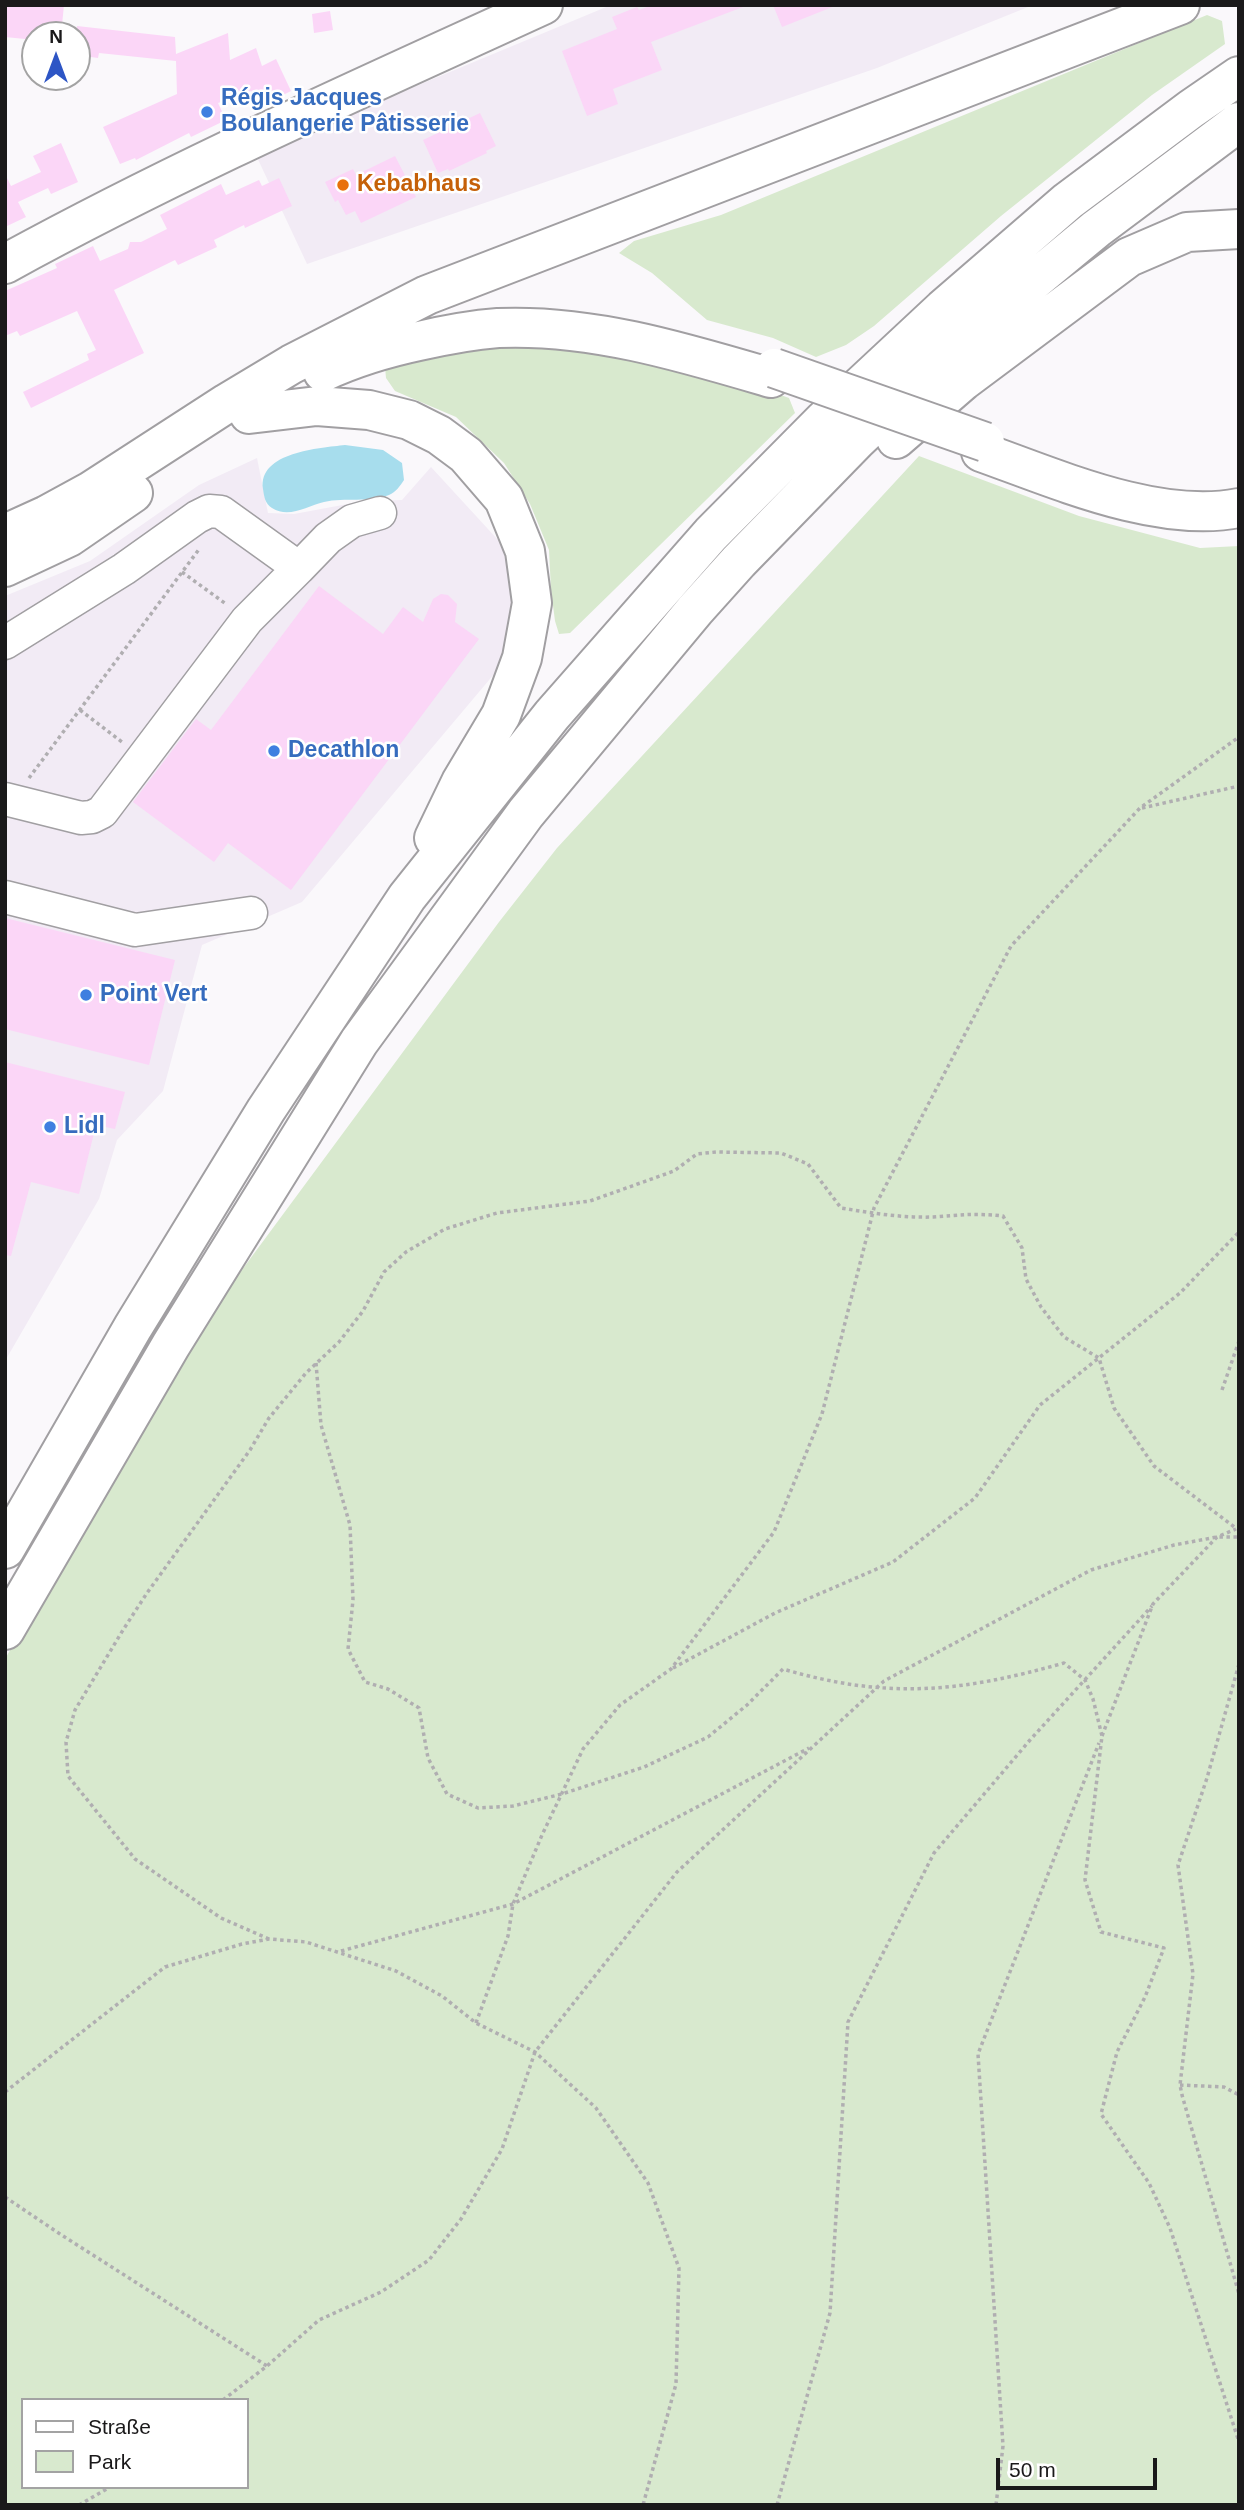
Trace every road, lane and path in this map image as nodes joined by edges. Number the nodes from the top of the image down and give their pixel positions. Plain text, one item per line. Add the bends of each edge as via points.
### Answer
1 (543, 5) edge
2 (1180, 5) edge
3 (1239, 76) edge
4 (1239, 122) edge
5 (69, 229) junction
6 (1239, 229) edge
7 (5, 256) edge
8 (5, 264) edge
9 (317, 351) junction
10 (773, 373) junction
11 (249, 414) junction
12 (983, 447) junction
13 (1239, 495) edge
14 (1239, 508) edge
15 (380, 513) dead end
16 (5, 534) edge
17 (201, 546) dead end
18 (5, 567) edge
19 (299, 568) junction
20 (182, 572) junction
21 (695, 610) junction
22 (247, 620) junction
23 (5, 643) edge
24 (80, 710) junction
25 (1239, 737) edge
26 (143, 758) junction
27 (1239, 786) edge
28 (8, 800) edge
29 (1140, 808) junction
30 (5, 897) edge
31 (407, 897) junction
32 (251, 913) dead end
33 (873, 1214) junction
34 (1239, 1232) edge
35 (1239, 1341) edge
36 (1099, 1358) junction
37 (316, 1363) junction
38 (1222, 1390) dead end
39 (1238, 1528) edge
40 (1217, 1537) junction
41 (1239, 1537) edge
42 (5, 1549) edge
43 (1153, 1604) junction
44 (5, 1630) edge
45 (1239, 1664) edge
46 (671, 1669) junction
47 (1085, 1680) junction
48 (875, 1689) junction
49 (1102, 1736) junction
50 (815, 1745) junction
51 (562, 1794) junction
52 (513, 1905) junction
53 (269, 1939) junction
54 (339, 1952) junction
55 (476, 2023) junction
56 (535, 2052) junction
57 (1180, 2085) junction
58 (5, 2092) edge
59 (1239, 2095) edge
60 (5, 2197) edge
61 (1239, 2294) edge
62 (267, 2366) junction
63 (226, 2398) edge
64 (1239, 2442) edge
65 (107, 2489) edge
66 (79, 2505) edge
67 (643, 2505) edge
68 (777, 2505) edge
69 (996, 2505) edge

1 - 5 main road via 252,138
2 - 9 main road via 427,295
3 - 31 main road via 1068,201 815,429 711,534 552,715
4 - 21 main road via 1096,229 968,335 856,441
5 - 7 main road
5 - 8 main road
6 - 21 main road via 1187,232 1129,257 963,381 754,571
9 - 10 main road via 446,323 546,316 657,334
9 - 16 main road via 91,491
10 - 11 main road via 609,337 498,328 448,334 339,364
10 - 12 main road
11 - 18 main road via 69,537
11 - 31 main road via 317,406 409,419 467,455 486,476 504,499 525,551 532,603 522,658 501,715 461,782
12 - 13 main road via 1169,497
12 - 14 main road via 1094,492 1169,509 1221,512
15 - 19 lane via 352,521
17 - 20 path
19 - 22 lane
19 - 23 lane via 221,512 209,511
20 - 22 path
20 - 24 path
21 - 44 main road via 526,813 359,1042 171,1345
22 - 26 lane
24 - 26 path
24 - 28 path
25 - 29 path
26 - 28 lane via 102,812 92,817
27 - 29 path
29 - 33 path via 1011,946
30 - 32 lane via 135,930
31 - 42 main road via 265,1110
33 - 36 path via 1003,1216 1023,1248 1026,1279 1041,1307 1064,1337
33 - 37 path via 841,1208 808,1164 780,1153 697,1154 674,1171 590,1201 497,1213 445,1229 406,1252 384,1272 363,1311
33 - 46 path via 822,1414 774,1532
34 - 36 path via 1180,1293
35 - 38 path
36 - 39 path via 1114,1408 1154,1466
36 - 46 path via 1040,1405 975,1498 892,1562 775,1613
37 - 51 path via 321,1425 350,1525 353,1600 348,1649 365,1682 388,1689 419,1708 428,1758 447,1794 478,1808 513,1806
37 - 53 path via 269,1418 147,1593 75,1710 66,1742 68,1776 135,1859 222,1918
39 - 40 path
40 - 41 path
40 - 43 path
40 - 48 path via 1091,1570
43 - 47 path
43 - 49 path
45 - 57 path via 1178,1865 1193,1974
46 - 51 path via 620,1705 583,1749
47 - 48 path via 1064,1663 1016,1677 942,1689
47 - 49 path
47 - 68 path via 934,1853 848,2022 830,2313
48 - 50 path
48 - 51 path via 826,1682 783,1669 708,1737 643,1767
49 - 64 path via 1084,1880 1101,1932 1164,1948 1117,2052 1101,2114 1149,2183 1170,2228
49 - 69 path via 978,2054 1003,2446
50 - 52 path
50 - 56 path via 677,1872
51 - 52 path
52 - 54 path
52 - 55 path via 508,1936
53 - 54 path via 306,1942
53 - 58 path via 165,1967
54 - 55 path via 396,1971 442,1996
55 - 56 path
56 - 62 path via 502,2149 461,2219 429,2260 382,2291 319,2320
56 - 67 path via 596,2108 648,2183 679,2268 676,2384
57 - 59 path via 1224,2087
57 - 61 path
60 - 62 path
62 - 63 path
65 - 66 path

